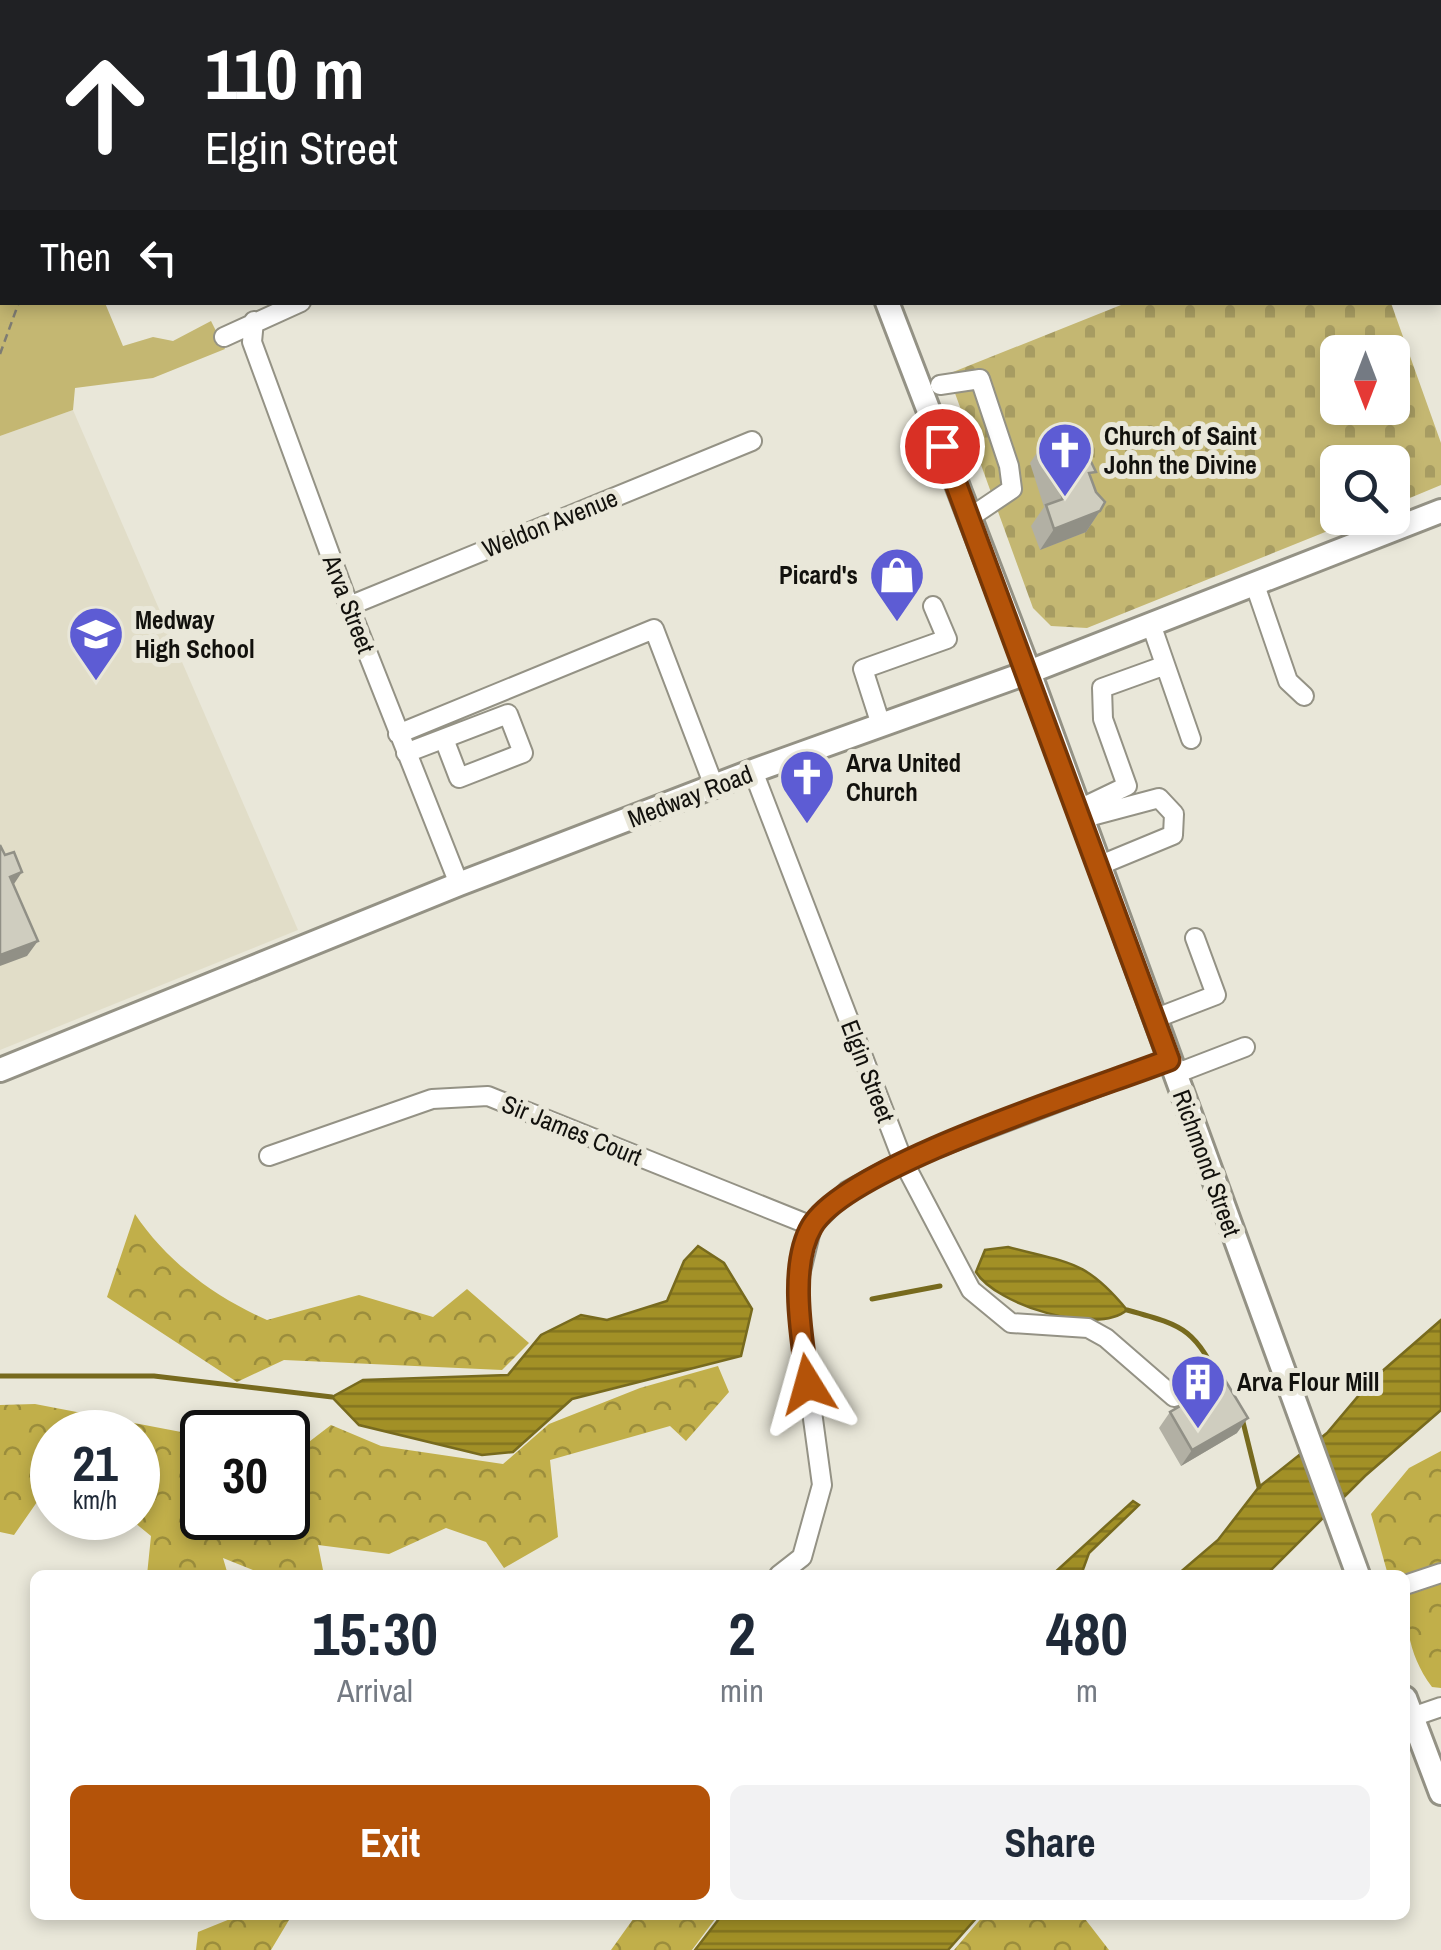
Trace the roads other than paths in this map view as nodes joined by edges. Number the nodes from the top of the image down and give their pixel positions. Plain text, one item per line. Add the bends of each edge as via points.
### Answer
1 (294, 305) edge
2 (888, 305) edge
3 (254, 321) junction
4 (224, 337) dead end
5 (940, 385) dead end
6 (752, 441) dead end
7 (1441, 510) edge
8 (968, 518) junction
9 (1255, 585) junction
10 (348, 606) junction
11 (933, 606) dead end
12 (1151, 624) junction
13 (1163, 666) junction
14 (1029, 672) junction
15 (1304, 696) dead end
16 (882, 725) junction
17 (398, 734) junction
18 (1191, 739) dead end
19 (444, 740) junction
20 (406, 753) junction
21 (753, 771) junction
22 (714, 786) junction
23 (1079, 814) junction
24 (1098, 866) junction
25 (459, 884) junction
26 (1194, 938) dead end
27 (1154, 1019) junction
28 (1245, 1047) dead end
29 (1172, 1067) junction
30 (0, 1070) edge
31 (270, 1156) dead end
32 (903, 1161) junction
33 (812, 1226) junction
34 (1174, 1396) dead end
35 (1354, 1564) edge
36 (786, 1570) edge
37 (1441, 1573) edge
38 (1410, 1583) edge
39 (1441, 1706) edge
40 (1410, 1708) edge
41 (1410, 1711) edge
42 (1441, 1793) edge

1 - 3 street
2 - 8 main road, Richmond Street
3 - 4 street
3 - 10 street, Arva Street via 252,342
5 - 8 street via 980,379 1009,466 1012,489
6 - 10 street, Weldon Avenue
7 - 9 main road, Medway Road
8 - 14 main road, Richmond Street
9 - 12 main road, Medway Road
9 - 15 street via 1288,681
10 - 17 street, Arva Street
11 - 16 street via 947,638 863,668
12 - 13 street
12 - 14 main road, Medway Road
13 - 18 street
13 - 23 street via 1102,688 1104,719 1127,786
14 - 16 main road, Medway Road
14 - 23 main road, Richmond Street
16 - 21 main road, Medway Road
17 - 20 street, Arva Street
17 - 22 street via 654,629
19 - 19 street via 508,714 523,754 459,778
19 - 20 street
20 - 25 street, Arva Street
21 - 22 main road, Medway Road
21 - 32 street, Elgin Street
22 - 25 main road, Medway Road
23 - 24 main road, Richmond Street
23 - 24 street via 1159,798 1174,814 1173,834
24 - 27 main road, Richmond Street
25 - 30 main road, Medway Road
26 - 27 street via 1216,995
27 - 29 main road, Richmond Street
28 - 29 street
29 - 32 street
29 - 35 main road, Richmond Street
31 - 33 street, Sir James Court via 432,1099 488,1096
32 - 33 street via 847,1191
32 - 34 street, Elgin Street via 971,1290 1011,1323 1088,1328
33 - 36 street via 799,1316 822,1486 802,1558
37 - 38 street
39 - 40 street
41 - 42 main road

